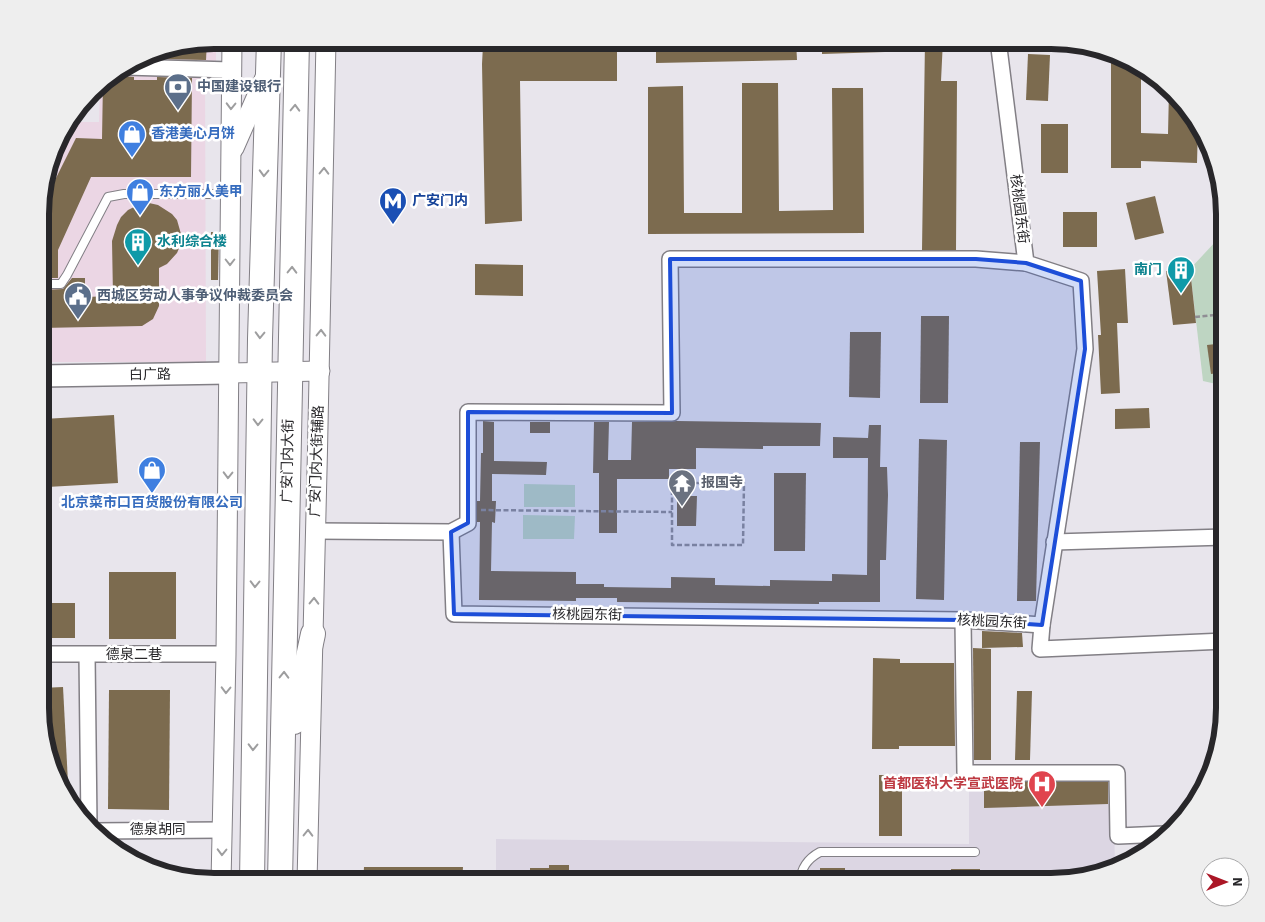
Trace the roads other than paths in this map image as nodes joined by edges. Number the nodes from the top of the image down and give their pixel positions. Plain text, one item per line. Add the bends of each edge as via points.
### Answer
1 (232, 49) edge
2 (297, 49) edge
3 (326, 49) edge
4 (999, 49) edge
5 (268, 50) edge
6 (138, 67) edge
7 (231, 70) junction
8 (230, 161) junction
9 (230, 194) junction
10 (1026, 263) junction
11 (49, 284) edge
12 (320, 371) junction
13 (290, 372) junction
14 (259, 373) junction
15 (229, 374) junction
16 (49, 376) edge
17 (314, 531) junction
18 (451, 532) junction
19 (1216, 537) edge
20 (1054, 542) junction
21 (963, 620) junction
22 (1042, 625) junction
23 (313, 634) junction
24 (1216, 642) edge
25 (49, 654) edge
26 (226, 654) junction
27 (88, 655) junction
28 (282, 772) junction
29 (89, 816) edge
30 (222, 830) junction
31 (104, 831) edge
32 (1157, 834) edge
33 (975, 852) dead end
34 (221, 873) edge
35 (252, 873) edge
36 (280, 873) edge
37 (307, 873) edge
38 (802, 873) edge

1 - 7 street
13 -> 2 main road, 广安门内大街
12 -> 3 street, 广安门内大街辅路
4 - 10 street, 核桃园东街
5 - 8 street
5 -> 14 main road
6 - 7 street
7 -> 8 street
8 - 9 street
9 - 11 lane via 124,194 108,198 61,284
9 -> 15 street
10 - 18 street via 976,259 670,259 672,414 468,412 468,523
10 - 20 street, 核桃园东街 via 1081,281 1085,350
12 - 13 street, 白广路
12 - 17 street, 广安门内大街辅路
13 - 14 street, 白广路
28 -> 13 main road, 广安门内大街
14 - 15 street, 白广路
14 -> 35 main road
15 - 16 main road, 白广路
15 -> 26 street
17 - 18 street
23 -> 17 street, 广安门内大街辅路
18 - 21 street, 核桃园东街 via 454,614
19 - 20 street
20 - 22 street, 核桃园东街
21 - 22 street, 核桃园东街
21 - 32 street via 965,773 1117,773 1118,836
22 - 24 street via 1040,649
23 - 28 main road
37 -> 23 street, 广安门内大街辅路
25 - 27 street, 德泉二巷
26 - 27 street, 德泉二巷
26 -> 30 street
27 - 29 street
28 - 36 main road, 广安门内大街
30 - 31 street, 德泉胡同
30 -> 34 street
33 - 38 lane via 820,852 808,860

